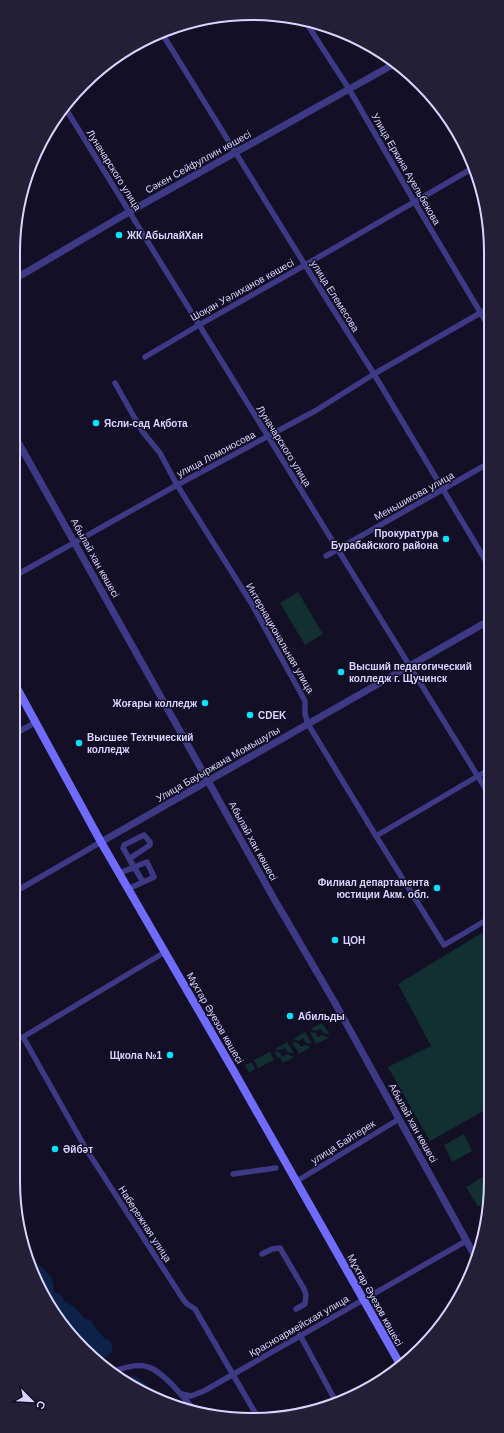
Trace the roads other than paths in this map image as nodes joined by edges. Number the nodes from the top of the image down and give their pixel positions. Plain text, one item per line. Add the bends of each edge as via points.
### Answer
1 (310, 27) edge
2 (164, 37) edge
3 (390, 66) edge
4 (349, 89) junction
5 (67, 112) edge
6 (236, 153) junction
7 (469, 170) edge
8 (414, 201) junction
9 (129, 212) junction
10 (305, 266) junction
11 (20, 276) edge
12 (484, 311) edge
13 (481, 313) junction
14 (484, 318) edge
15 (199, 324) junction
16 (145, 357) dead end
17 (374, 374) junction
18 (115, 383) dead end
19 (268, 437) junction
20 (20, 445) edge
21 (484, 466) edge
22 (177, 485) junction
23 (442, 490) junction
24 (75, 543) junction
25 (338, 549) junction
26 (326, 556) dead end
27 (484, 558) edge
28 (20, 573) edge
29 (484, 623) edge
30 (410, 666) junction
31 (20, 693) edge
32 (36, 722) junction
33 (308, 724) junction
34 (20, 731) edge
35 (484, 772) edge
36 (478, 776) junction
37 (208, 781) junction
38 (484, 786) edge
39 (376, 836) junction
40 (101, 842) junction
41 (129, 859) junction
42 (134, 868) junction
43 (119, 873) junction
44 (143, 882) junction
45 (20, 889) edge
46 (128, 889) junction
47 (484, 922) edge
48 (165, 952) junction
49 (23, 1037) joint
50 (398, 1119) junction
51 (276, 1168) dead end
52 (233, 1174) dead end
53 (297, 1181) junction
54 (466, 1241) junction
55 (473, 1253) edge
56 (262, 1254) dead end
57 (364, 1298) junction
58 (296, 1309) dead end
59 (300, 1335) junction
60 (398, 1361) edge
61 (118, 1370) edge
62 (232, 1375) junction
63 (182, 1394) junction
64 (334, 1398) edge
65 (190, 1404) edge
66 (255, 1413) edge

1 - 4 street, Улица Еркина Ауельбекова
2 - 6 street, улица Елемесова
3 - 4 street, Сәкен Сейфуллин көшесі
4 - 6 street, Сәкен Сейфуллин көшесі
4 - 8 street, Улица Еркина Ауельбекова
5 - 9 street, Луначарского улица
6 - 9 street, Сәкен Сейфуллин көшесі
6 - 10 street, улица Елемесова
7 - 8 street, Шоқан Уәлиханов көшесі
8 - 10 street, Шоқан Уәлиханов көшесі
8 - 13 street, Улица Еркина Ауельбекова
9 - 11 street, Сәкен Сейфуллин көшесі
9 - 15 street, Луначарского улица
10 - 15 street, Шоқан Уәлиханов көшесі
10 - 17 street, улица Елемесова
12 - 13 street, улица Ломоносова
13 - 14 street, Улица Еркина Ауельбекова
13 - 17 street, улица Ломоносова
15 - 16 street, Шоқан Уәлиханов көшесі
15 - 19 street, Луначарского улица
17 - 19 street, улица Ломоносова
17 - 23 street, улица Елемесова
18 - 22 street, Интернациональная улица via 142,431 160,453
19 - 22 street, улица Ломоносова
19 - 25 street, Луначарского улица
20 - 24 street, Абылай хан көшесі
21 - 23 street, Меньшикова улица
22 - 24 street, улица Ломоносова
22 - 33 street, Интернациональная улица via 250,601 305,701
23 - 25 street, Меньшикова улица
23 - 27 street, улица Елемесова
24 - 28 street, улица Ломоносова
24 - 37 street, Абылай хан көшесі
25 - 26 street, Меньшикова улица
25 - 30 street, Луначарского улица
29 - 30 street, Улица Бауыржана Момышулы
30 - 33 street, Улица Бауыржана Момышулы
30 - 36 street, Луначарского улица
31 - 32 main road, Мұхтар Әуезов көшесі
32 - 34 street
32 - 40 main road, Мұхтар Әуезов көшесі
33 - 37 street, Улица Бауыржана Момышулы
33 - 39 street, Интернациональная улица
35 - 36 street
36 - 38 street, Луначарского улица
36 - 39 street
37 - 40 street, Улица Бауыржана Момышулы
37 - 50 street, Абылай хан көшесі
39 - 47 street, Интернациональная улица via 444,945
40 - 43 main road, Мұхтар Әуезов көшесі
40 - 45 street
41 - 41 street via 150,845 144,835 124,845
41 - 42 street
42 - 43 street
42 - 44 street
42 - 44 street via 147,862 154,877
43 - 46 main road, Мұхтар Әуезов көшесі
44 - 46 street
46 - 48 main road, Мұхтар Әуезов көшесі
48 - 49 street
48 - 53 main road, Мұхтар Әуезов көшесі
49 - 62 street, Набережная улица via 86,1149 183,1300 195,1309
50 - 53 street, улица Байтерек
50 - 54 street, Абылай хан көшесі
51 - 52 street
53 - 57 main road, Мұхтар Әуезов көшесі
54 - 55 street, Абылай хан көшесі
54 - 57 street, Красноармейская улица
56 - 58 street via 280,1248 306,1295 305,1304
57 - 59 street, Красноармейская улица
57 - 60 main road, Мұхтар Әуезов көшесі
59 - 62 street, Красноармейская улица
59 - 64 street
61 - 63 street via 130,1366 148,1367
62 - 63 street, Красноармейская улица via 191,1396
62 - 66 street, Набережная улица
63 - 65 street

